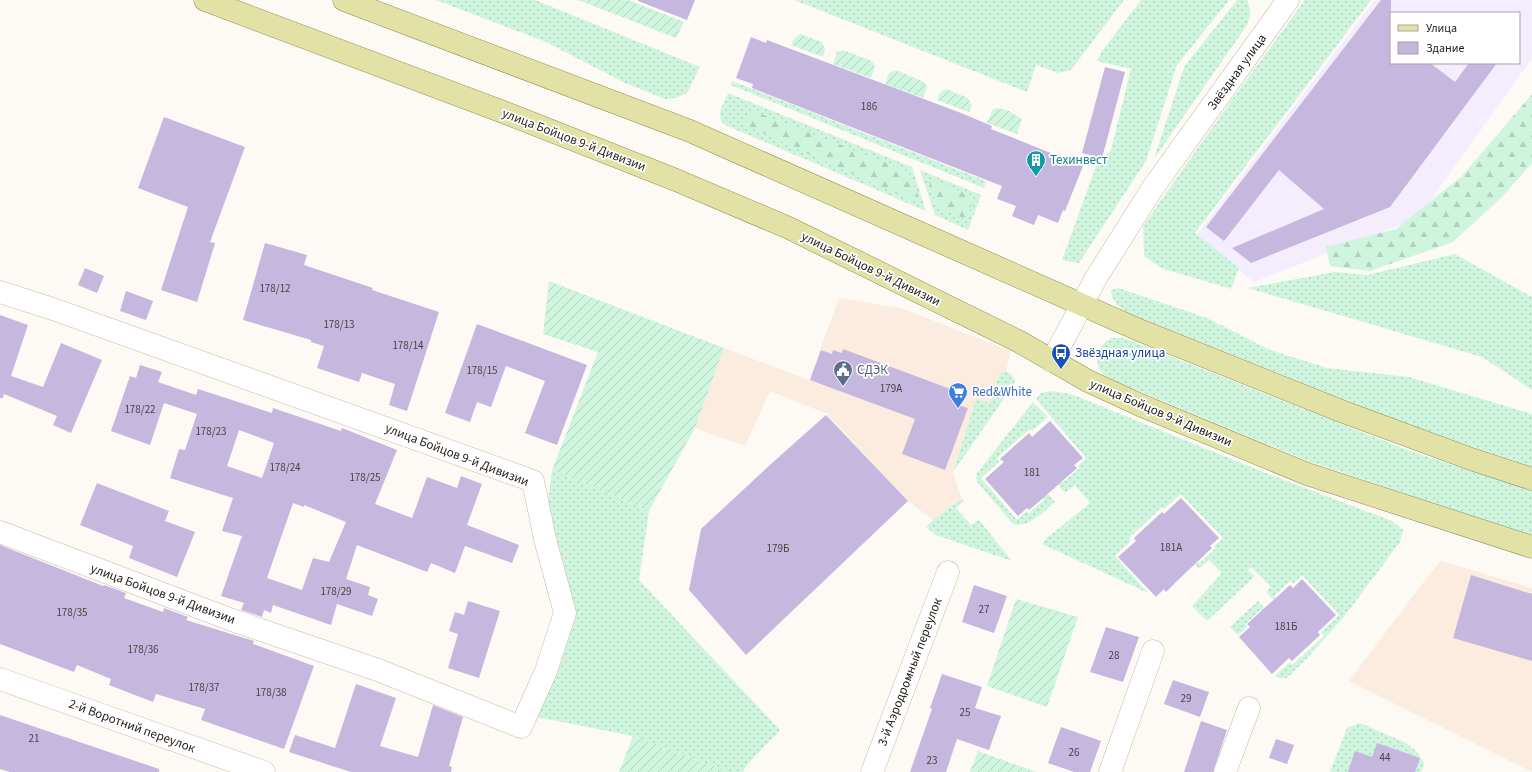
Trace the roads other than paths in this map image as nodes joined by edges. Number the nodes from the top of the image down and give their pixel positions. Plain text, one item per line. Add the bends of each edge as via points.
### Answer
1 (205, 0) edge
2 (344, 0) edge
3 (1288, 0) edge
4 (0, 292) edge
5 (1082, 305) junction
6 (1052, 361) junction
7 (1532, 479) edge
8 (0, 532) edge
9 (1532, 548) edge
10 (948, 572) dead end
11 (1153, 651) dead end
12 (0, 679) edge
13 (1249, 708) dead end
14 (264, 772) edge
15 (872, 772) edge
16 (1110, 772) edge
17 (1225, 772) edge

1 - 6 main road, улица Бойцов 9-й Дивизии via 510,115 676,180 789,228 1018,341
2 - 5 main road via 690,131
3 - 5 street, Звёздная улица via 1152,189
4 - 8 street, улица Бойцов 9-й Дивизии via 533,481 545,539 566,613 546,671 521,727 378,670 232,620
5 - 6 street, Звёздная улица
5 - 7 main road via 1341,412
6 - 9 main road, улица Бойцов 9-й Дивизии via 1119,396 1307,474
10 - 15 street, 3-й Аэродромный переулок
11 - 16 street
12 - 14 street, 2-й Воротний переулок
13 - 17 street

